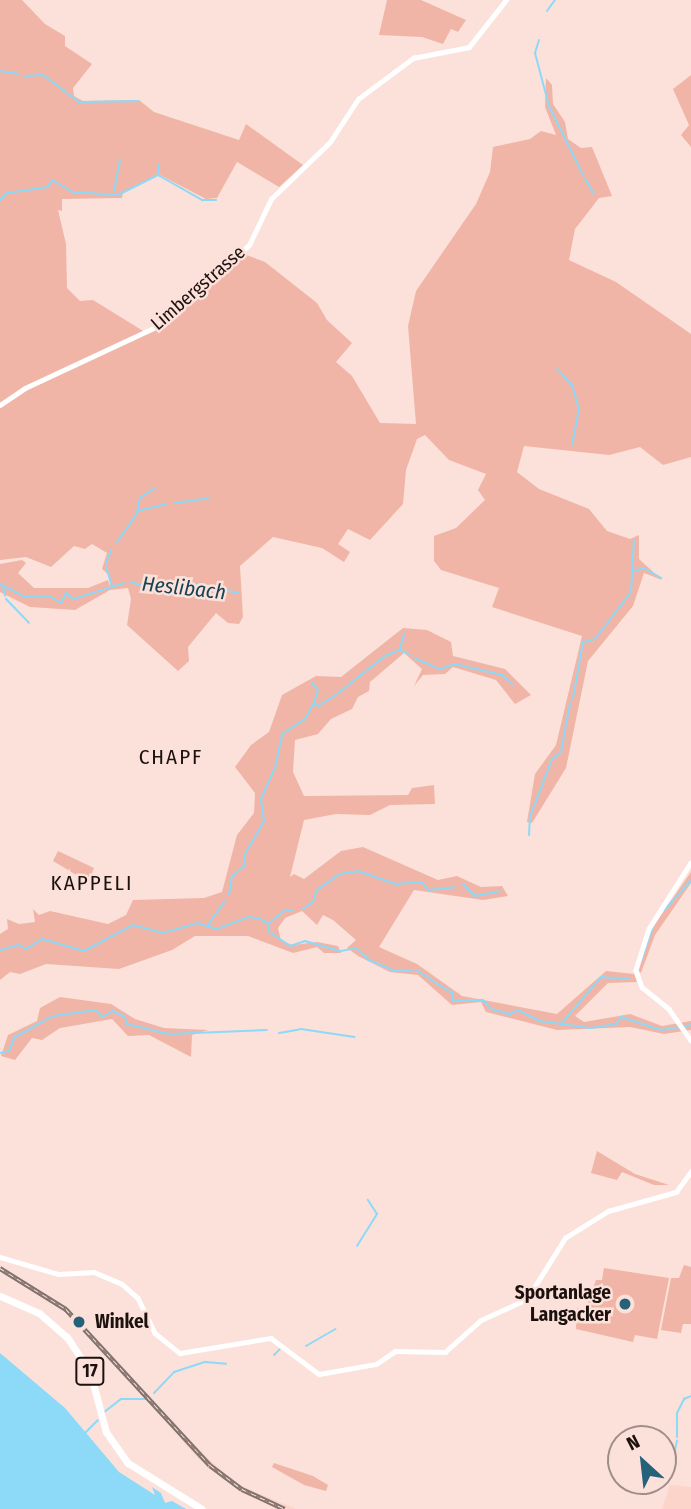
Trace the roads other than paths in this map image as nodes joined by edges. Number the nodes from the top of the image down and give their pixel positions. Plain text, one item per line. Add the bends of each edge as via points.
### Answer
1 (506, 0) edge
2 (0, 405) edge
3 (691, 863) edge
4 (691, 1040) edge
5 (691, 1171) edge
6 (0, 1257) edge
7 (0, 1296) edge
8 (202, 1509) edge

1 - 2 street, Limbergstrasse via 470,47 412,58 358,99 330,142 276,192 250,243 156,327 25,388
3 - 4 street via 649,929 636,970 642,987
5 - 6 street via 676,1192 608,1211 565,1238 523,1301 481,1320 443,1353 395,1351 376,1364 324,1374 311,1370 297,1355 265,1337 180,1353 155,1333 138,1298 122,1284 94,1272 58,1274
7 - 8 main road, 17 via 39,1313 67,1337 90,1372 106,1432 128,1463

